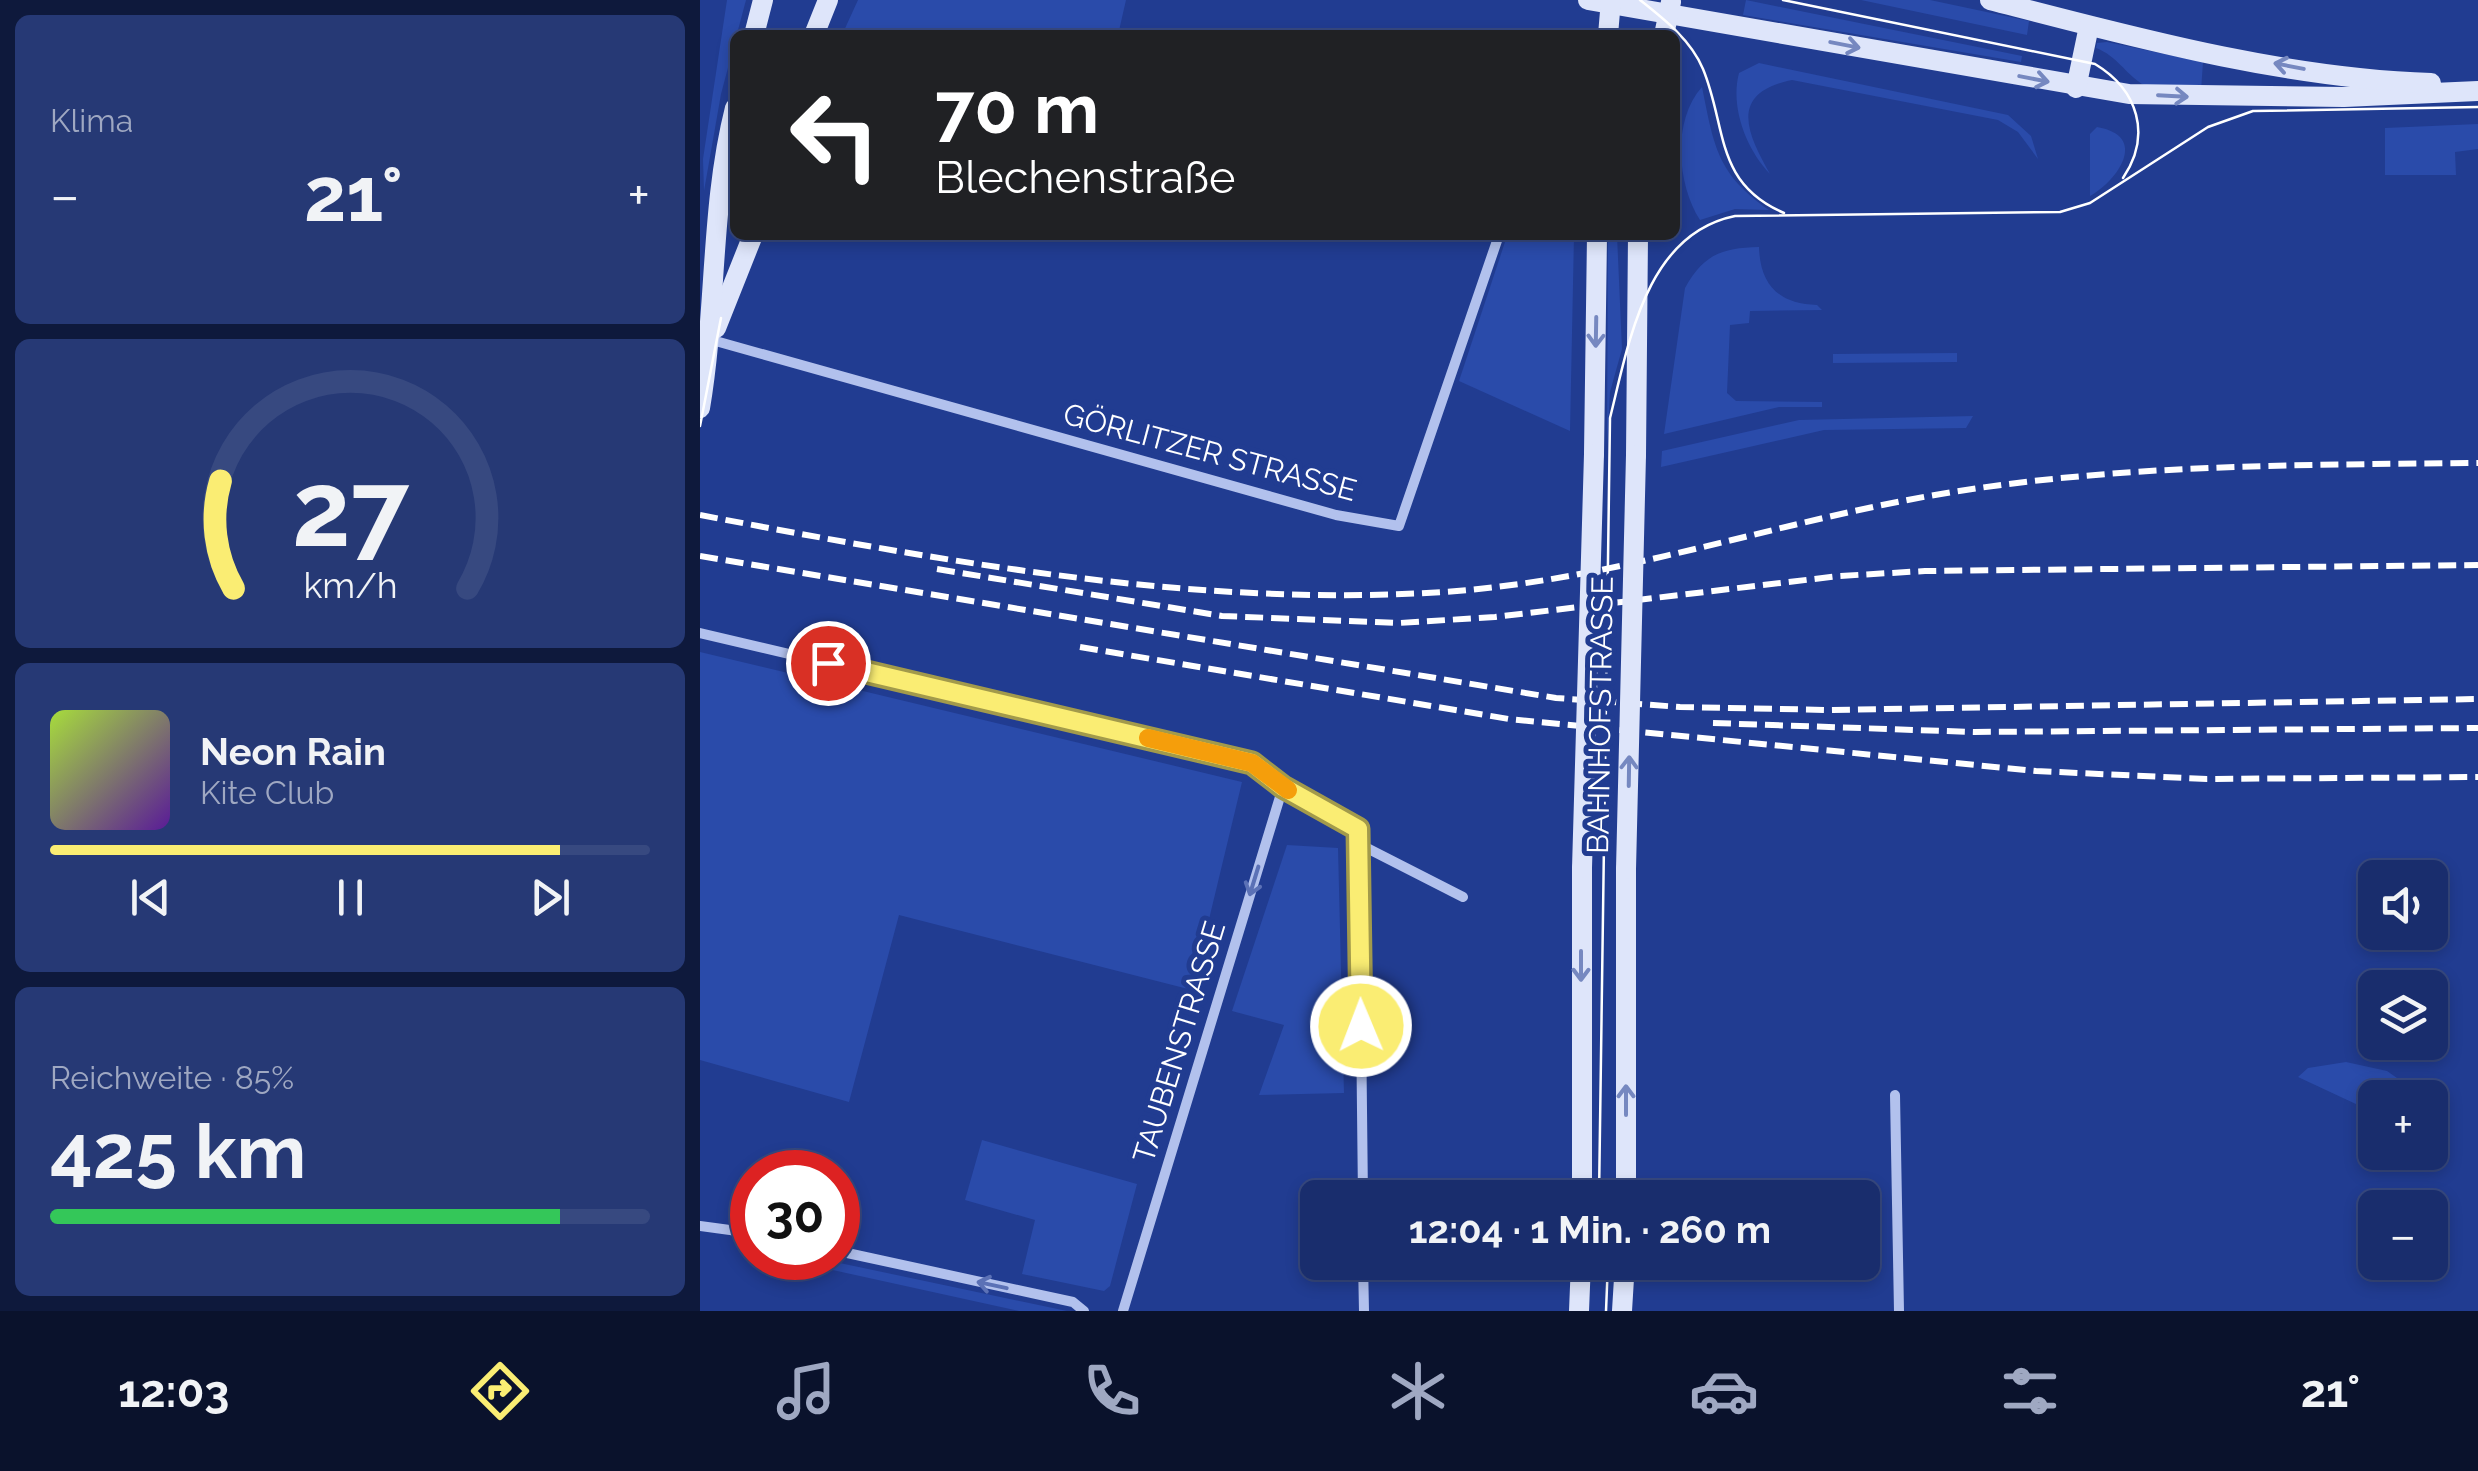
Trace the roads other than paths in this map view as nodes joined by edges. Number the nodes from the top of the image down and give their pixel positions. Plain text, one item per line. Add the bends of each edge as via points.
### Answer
1 (762, 0) edge
2 (828, 0) edge
3 (1588, 0) edge
4 (1990, 0) edge
5 (1611, 2) edge
6 (1670, 6) edge
7 (2089, 26) junction
8 (755, 30) edge
9 (816, 30) edge
10 (1608, 30) edge
11 (2478, 83) edge
12 (2076, 88) junction
13 (2478, 91) edge
14 (730, 138) edge
15 (751, 240) edge
16 (1498, 240) edge
17 (1597, 240) edge
18 (1638, 240) edge
19 (706, 277) edge
20 (738, 280) junction
21 (712, 340) junction
22 (700, 408) edge
23 (700, 633) edge
24 (1283, 787) junction
25 (1359, 844) junction
26 (1462, 897) dead end
27 (1895, 1095) dead end
28 (1363, 1180) edge
29 (1582, 1180) edge
30 (1626, 1180) edge
31 (700, 1226) edge
32 (730, 1230) edge
33 (860, 1256) edge
34 (1363, 1280) edge
35 (1579, 1280) edge
36 (1624, 1280) edge
37 (1084, 1311) edge
38 (1123, 1311) edge
39 (1364, 1311) edge
40 (1578, 1311) edge
41 (1622, 1311) edge
42 (1899, 1311) edge

1 - 8 main road
2 - 9 main road
3 - 5 main road
4 - 7 main road
5 - 6 main road
5 - 10 main road
6 -> 12 main road
11 -> 7 main road via 2336,75
7 - 12 main road
12 -> 13 main road via 2217,98
14 - 19 main road
15 - 20 main road
16 - 21 street, GÖRLITZER STRASSE via 1398,526 1336,515
17 -> 29 main road, BAHNHOFSTRASSE, bridge
30 -> 18 main road, BAHNHOFSTRASSE, bridge
19 - 20 street
19 - 21 main road
20 - 21 main road
21 - 22 main road
23 - 24 street via 1252,763
24 - 25 street via 1358,829
24 -> 38 street, TAUBENSTRASSE
25 - 26 street
25 - 28 street
27 - 42 street
31 - 32 street
37 -> 33 street via 1073,1302
34 - 39 street
35 - 40 main road
36 - 41 main road

